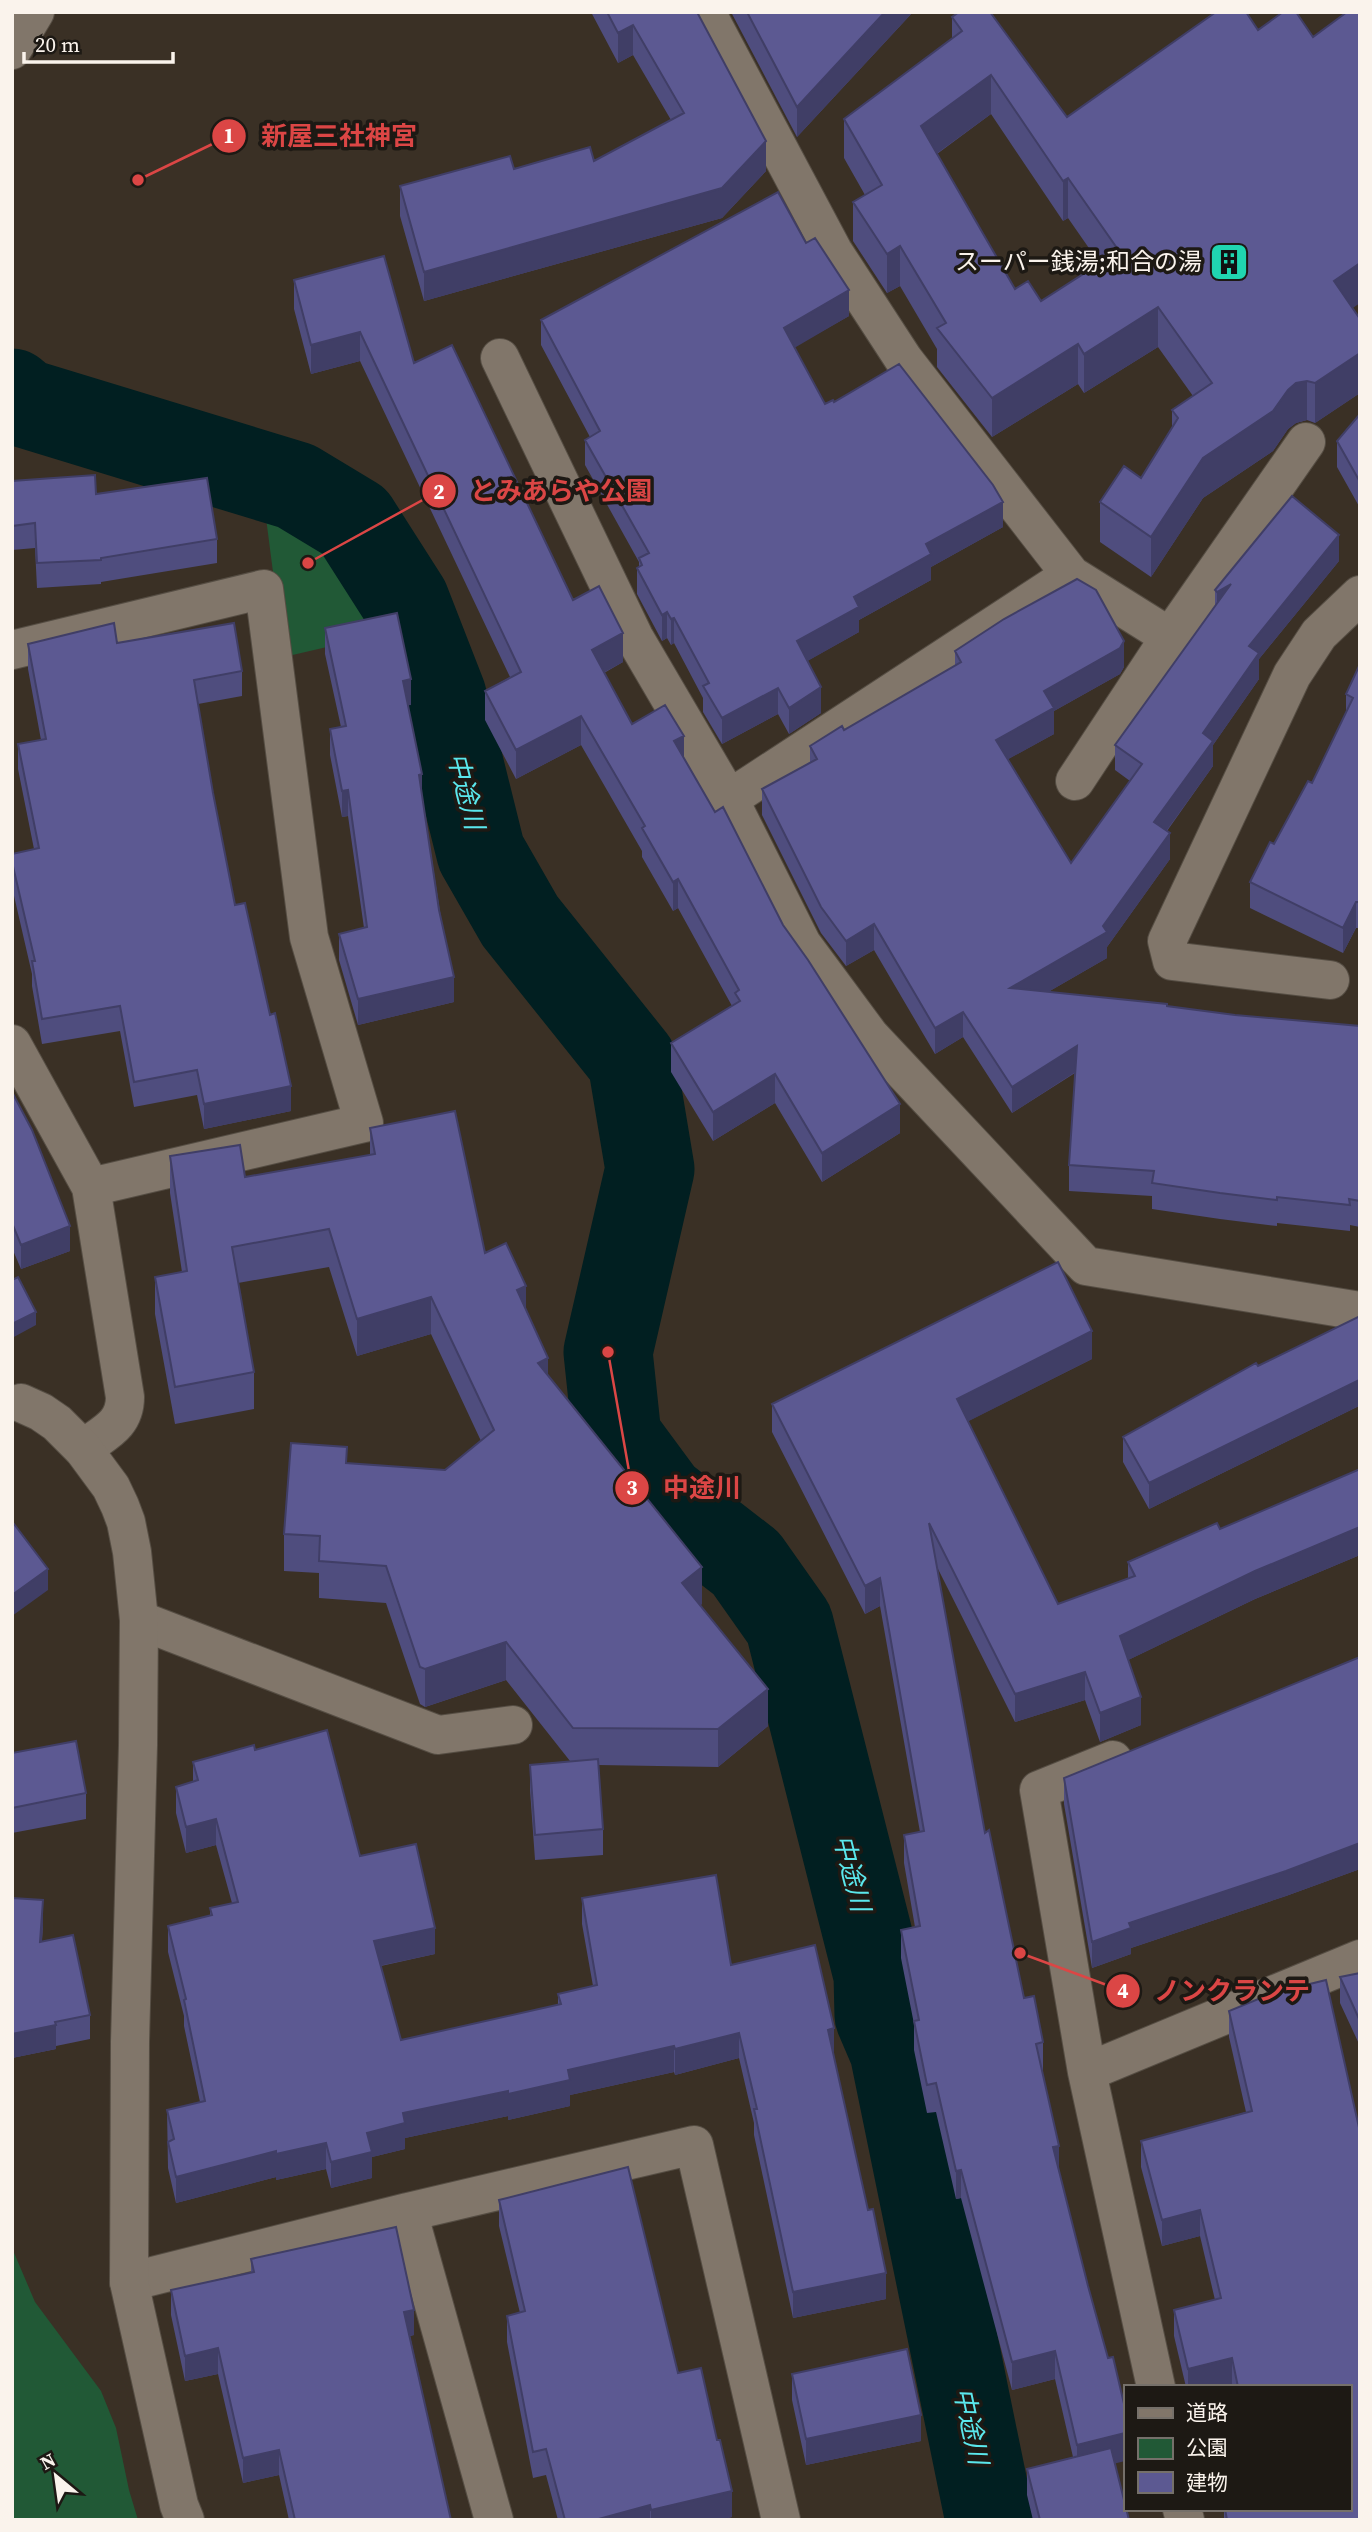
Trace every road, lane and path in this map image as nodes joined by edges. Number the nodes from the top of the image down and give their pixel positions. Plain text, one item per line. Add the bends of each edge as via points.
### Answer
1 (35, 12) edge
2 (706, 12) edge
3 (12, 50) edge
4 (500, 358) dead end
5 (1306, 442) dead end
6 (1071, 575) junction
7 (1360, 595) edge
8 (1170, 637) junction
9 (12, 650) edge
10 (1075, 780) dead end
11 (729, 799) junction
12 (1330, 980) dead end
13 (12, 1045) edge
14 (91, 1187) junction
15 (1360, 1311) edge
16 (17, 1400) edge
17 (83, 1449) junction
18 (139, 1620) junction
19 (513, 1725) dead end
20 (1142, 1748) edge
21 (1360, 1959) edge
22 (1087, 2072) junction
23 (408, 2212) junction
24 (129, 2282) junction
25 (1156, 2385) edge
26 (185, 2520) edge
27 (494, 2520) edge
28 (781, 2520) edge

1 - 3 street
2 - 6 street via 833,251 904,360
4 - 11 street via 635,637
5 - 8 street
6 - 8 street
6 - 11 street
7 - 12 street via 1319,634 1292,674 1167,941 1172,961
8 - 10 street
9 - 14 street via 264,589 309,937 365,1123
11 - 15 street via 802,944 870,1036 1086,1266
13 - 14 street
14 - 17 street via 125,1409 121,1419
16 - 17 street via 57,1423
17 - 18 street via 111,1487 126,1522
18 - 19 street via 438,1735
18 - 24 street
20 - 22 street via 1039,1790
21 - 22 street
22 - 25 street
23 - 24 street
23 - 27 street
23 - 28 street via 694,2145
24 - 26 street

